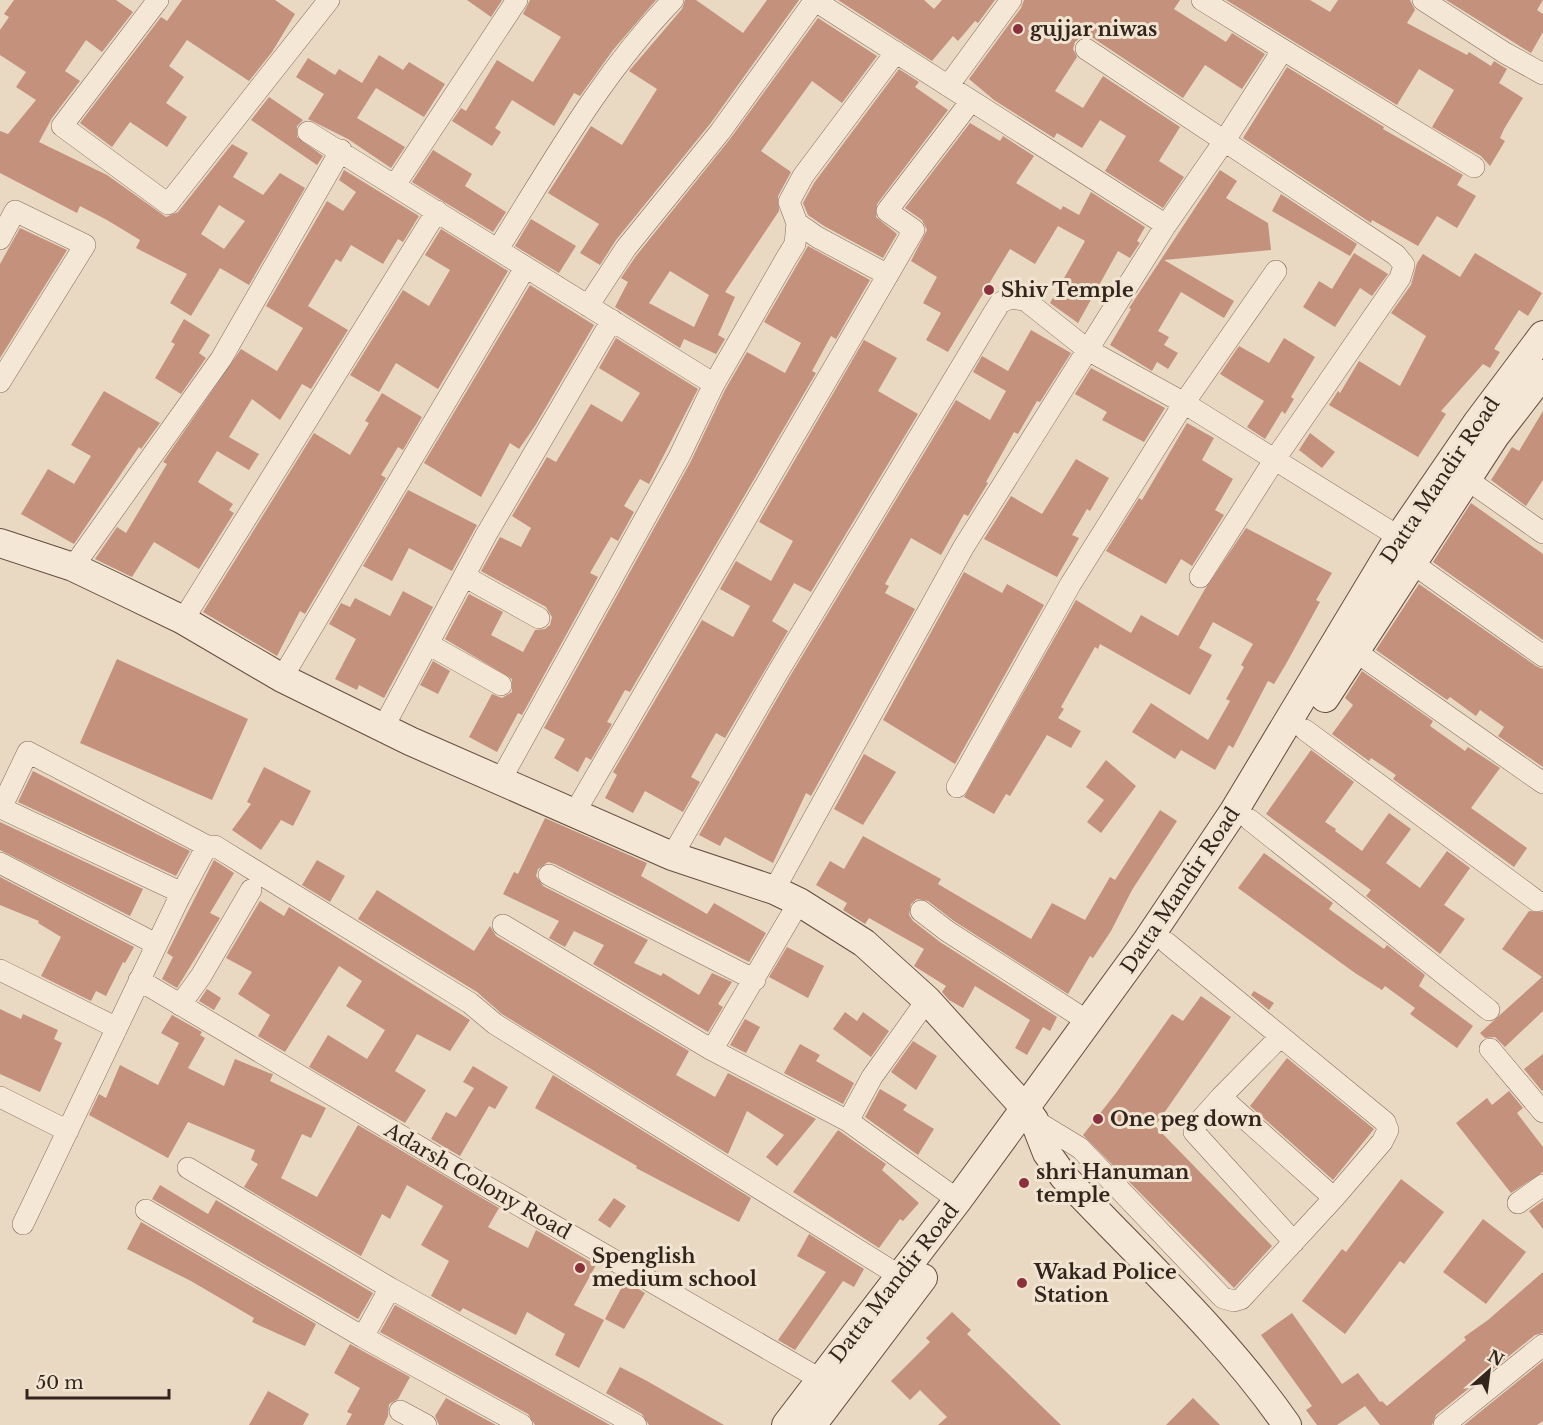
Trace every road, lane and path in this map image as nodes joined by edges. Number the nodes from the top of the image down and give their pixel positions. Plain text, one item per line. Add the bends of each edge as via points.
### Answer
1 (158, 0) edge
2 (329, 0) edge
3 (517, 0) edge
4 (673, 0) edge
5 (1011, 0) edge
6 (1202, 0) edge
7 (1423, 0) edge
8 (840, 6) edge
9 (1086, 49) dead end
10 (1282, 51) junction
11 (896, 52) junction
12 (1543, 74) edge
13 (948, 86) junction
14 (971, 101) junction
15 (308, 132) dead end
16 (1226, 140) junction
17 (341, 150) junction
18 (1474, 167) dead end
19 (395, 185) junction
20 (437, 211) junction
21 (797, 223) junction
22 (1166, 225) junction
23 (0, 239) edge
24 (498, 249) junction
25 (525, 268) junction
26 (1276, 271) dead end
27 (888, 275) junction
28 (588, 306) junction
29 (612, 320) junction
30 (1543, 335) edge
31 (1088, 350) junction
32 (0, 382) edge
33 (714, 384) junction
34 (1540, 384) edge
35 (1184, 403) junction
36 (1275, 459) junction
37 (1457, 472) junction
38 (1543, 533) edge
39 (1399, 537) junction
40 (0, 543) edge
41 (1412, 563) junction
42 (73, 567) junction
43 (464, 576) junction
44 (1200, 577) dead end
45 (538, 618) dead end
46 (183, 620) junction
47 (428, 644) junction
48 (1355, 651) junction
49 (1543, 656) edge
50 (282, 678) junction
51 (501, 685) dead end
52 (383, 728) junction
53 (1305, 730) junction
54 (500, 781) junction
55 (1543, 783) edge
56 (957, 787) dead end
57 (575, 812) junction
58 (1250, 820) junction
59 (207, 846) junction
60 (672, 856) junction
61 (0, 862) edge
62 (549, 875) dead end
63 (251, 890) dead end
64 (774, 890) junction
65 (182, 893) junction
66 (1537, 901) dead end
67 (800, 902) junction
68 (921, 911) dead end
69 (503, 925) dead end
70 (1167, 943) junction
71 (156, 944) junction
72 (0, 970) edge
73 (139, 980) junction
74 (754, 980) junction
75 (927, 1000) junction
76 (180, 1005) junction
77 (1489, 1010) dead end
78 (1089, 1022) junction
79 (117, 1028) junction
80 (1280, 1037) junction
81 (1490, 1049) dead end
82 (712, 1050) junction
83 (0, 1097) edge
84 (1221, 1097) junction
85 (1543, 1112) edge
86 (1029, 1114) junction
87 (848, 1121) junction
88 (68, 1131) junction
89 (188, 1168) dead end
90 (1543, 1185) edge
91 (1334, 1198) junction
92 (958, 1200) junction
93 (1518, 1203) dead end
94 (146, 1210) dead end
95 (24, 1224) dead end
96 (1294, 1242) junction
97 (909, 1281) junction
98 (390, 1288) junction
99 (363, 1337) junction
100 (1543, 1345) edge
101 (828, 1387) junction
102 (400, 1411) dead end
103 (426, 1425) edge
104 (522, 1425) edge
105 (636, 1425) edge
106 (786, 1425) edge
107 (812, 1425) edge
108 (1287, 1425) edge
109 (1444, 1425) edge

1 - 2 street via 62,126 168,204
3 - 19 street
4 - 24 street via 647,27 584,112
5 - 13 street
6 - 10 street
7 - 12 street
8 - 11 street
8 - 28 street via 817,2 810,7 720,132 626,248
9 - 16 street
10 - 16 street
10 - 18 street
11 - 13 street
11 - 21 street via 791,194 789,202
13 - 14 street
14 - 22 street
14 - 27 street via 887,211 914,230
15 - 17 street
16 - 22 street
16 - 36 street via 1396,255 1404,265 1400,278
17 - 19 street
17 - 42 street via 221,358
19 - 20 street
20 - 24 street
20 - 46 street
21 - 27 street
21 - 33 street via 791,250
22 - 31 street
23 - 32 street via 15,211 85,245
24 - 25 street
25 - 28 street
25 - 50 street
26 - 35 street
27 - 57 street
28 - 29 street
29 - 33 street
29 - 43 street
30 - 37 main road, Datta Mandir Road
31 - 35 street
31 - 60 street via 1025,300 1010,298 1000,303
31 - 64 street via 963,548
33 - 54 street via 679,458
34 - 37 main road, Datta Mandir Road
35 - 36 street
35 - 56 street via 1070,585
36 - 39 street
36 - 44 street
37 - 38 street
37 - 39 main road, Datta Mandir Road
37 - 41 main road, Datta Mandir Road
39 - 41 street
39 - 78 main road, Datta Mandir Road via 1234,811
40 - 42 main road
41 - 48 main road, Datta Mandir Road
41 - 49 street
42 - 46 main road
43 - 45 street
43 - 47 street
46 - 50 main road
47 - 51 street
47 - 52 street
48 - 53 main road, Datta Mandir Road
48 - 55 street
50 - 52 main road
52 - 54 main road
53 - 58 main road, Datta Mandir Road
53 - 66 street
54 - 57 main road
57 - 60 main road
58 - 70 main road, Datta Mandir Road
58 - 77 street
59 - 65 street
59 - 65 street via 28,752 1,808
59 - 97 street via 232,854 470,1003 495,1024
60 - 64 main road
61 - 71 street
62 - 74 street
63 - 76 street
64 - 67 main road
65 - 71 street
67 - 74 street
67 - 75 main road via 864,943
68 - 78 street
69 - 82 street
70 - 80 street
70 - 86 main road, Datta Mandir Road via 1071,1075
71 - 73 street
72 - 79 street
73 - 76 street, Adarsh Colony Road
73 - 79 street
74 - 82 street
75 - 86 main road
75 - 87 street via 872,1077
76 - 101 street, Adarsh Colony Road
78 - 86 main road, Datta Mandir Road
79 - 88 street
80 - 84 street
80 - 91 street via 1385,1122 1388,1130
81 - 85 street
82 - 87 street
83 - 88 street
84 - 91 street
84 - 96 street via 1194,1132
86 - 92 main road, Datta Mandir Road
86 - 96 street via 1080,1148 1229,1301 1241,1299
86 - 97 main road, Datta Mandir Road
86 - 108 main road via 1047,1153 1064,1177 1245,1369
87 - 92 street
88 - 95 street
89 - 98 street
90 - 93 street
91 - 96 street
92 - 97 main road, Datta Mandir Road
94 - 99 street
97 - 101 main road, Datta Mandir Road
98 - 99 street
98 - 105 street
99 - 104 street
100 - 109 street
101 - 106 main road, Datta Mandir Road
101 - 107 main road, Datta Mandir Road
102 - 103 street

